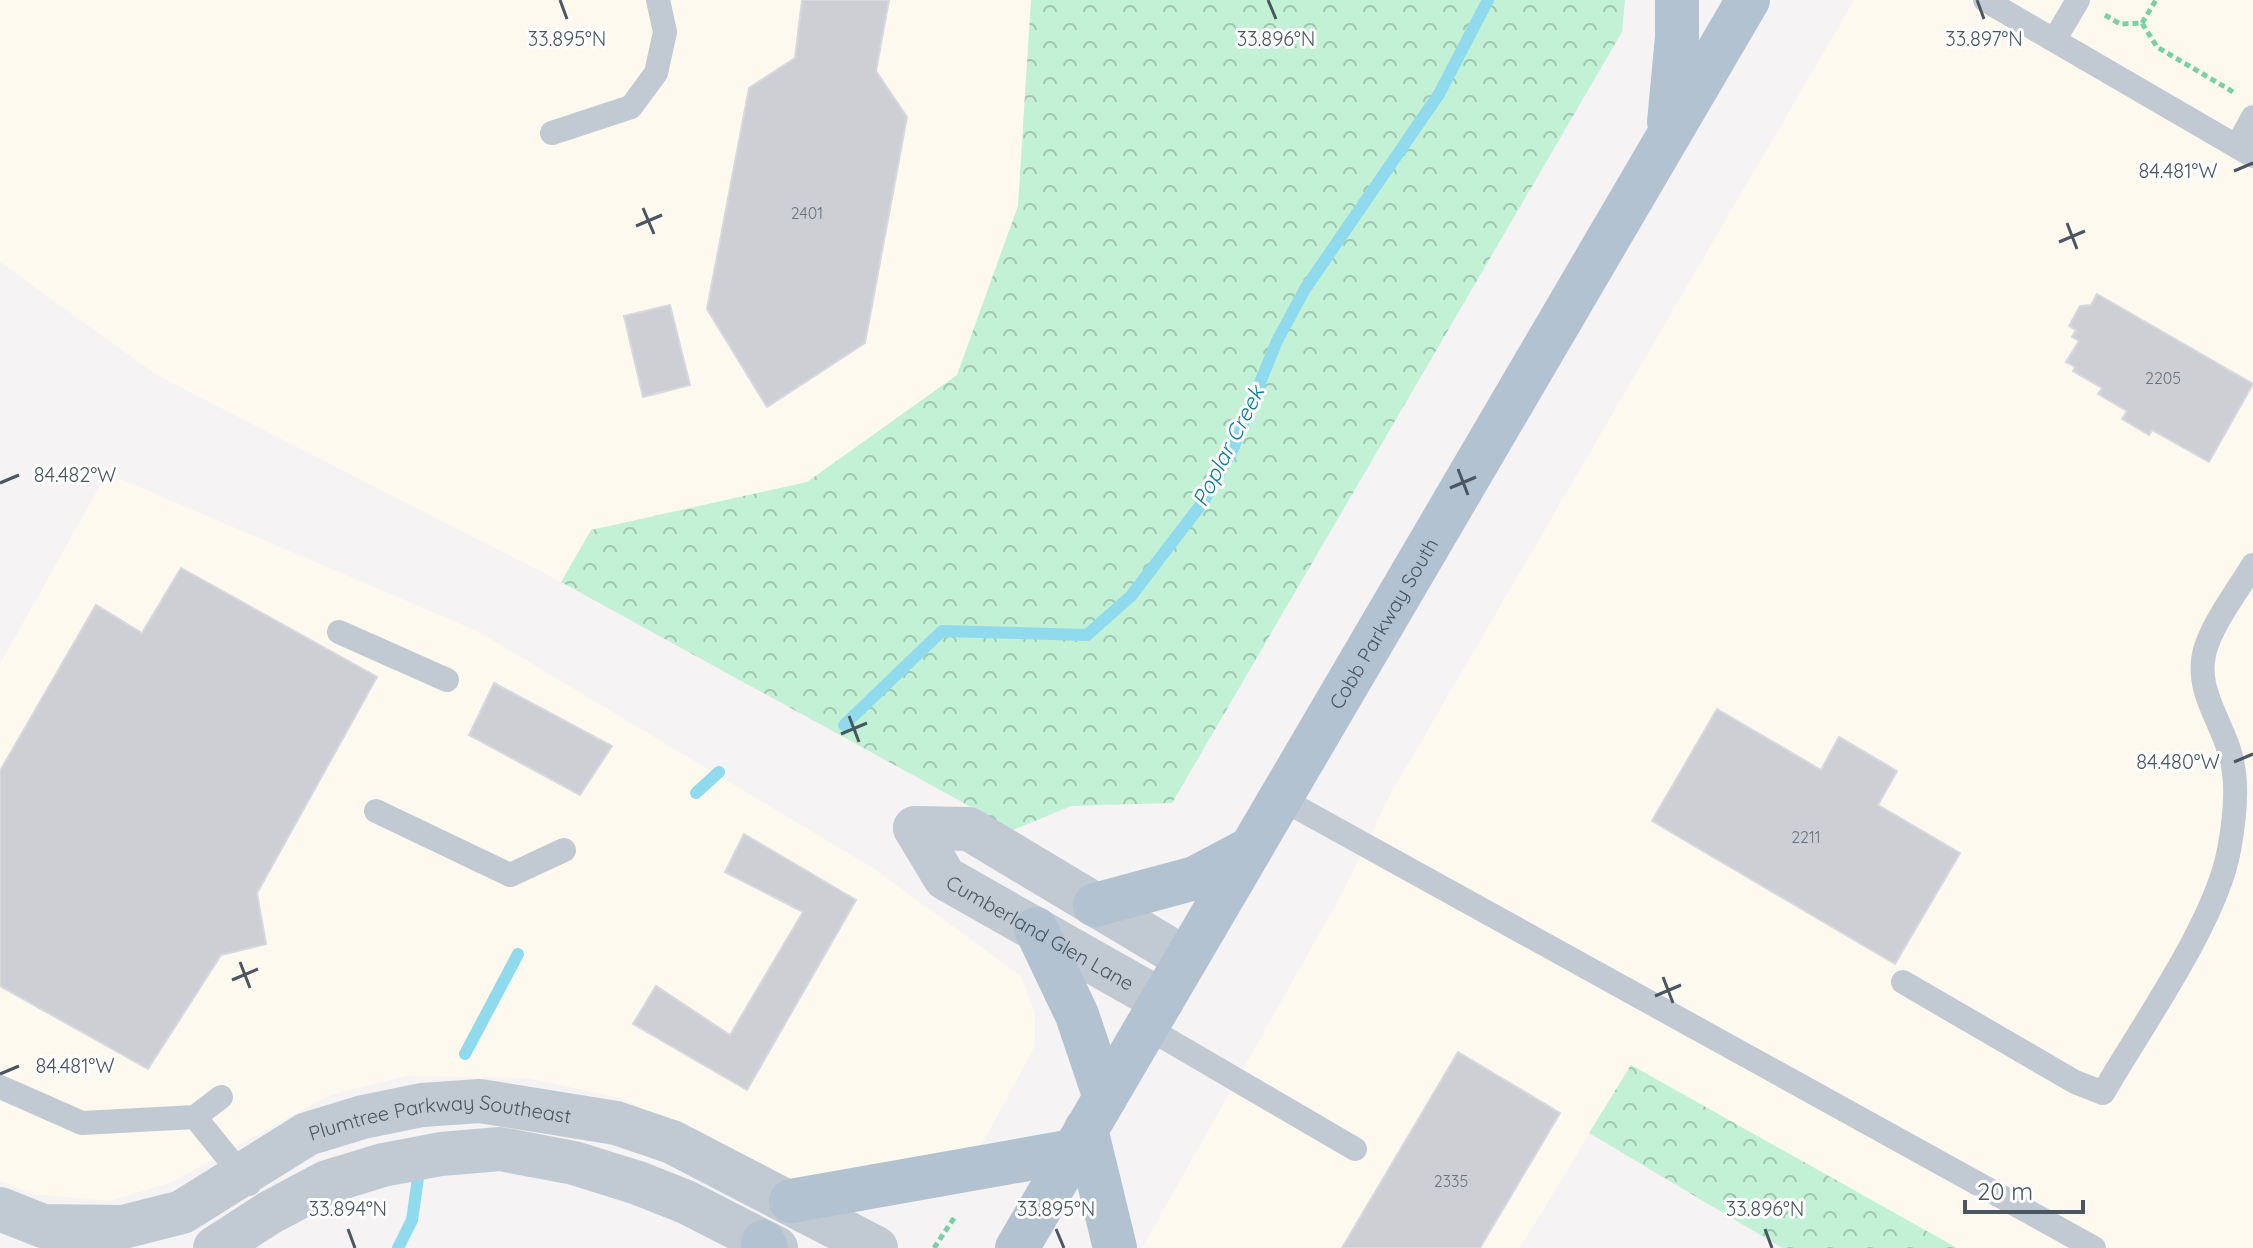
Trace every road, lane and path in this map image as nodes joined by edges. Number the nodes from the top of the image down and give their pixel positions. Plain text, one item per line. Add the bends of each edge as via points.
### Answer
1 (658, 0) edge
2 (1677, 0) edge
3 (1748, 0) edge
4 (1985, 0) edge
5 (2078, 0) edge
6 (2156, 0) edge
7 (2142, 23) junction
8 (2055, 39) junction
9 (2239, 95) dead end
10 (2253, 117) edge
11 (552, 133) dead end
12 (1668, 136) junction
13 (2245, 151) edge
14 (2253, 565) edge
15 (339, 632) dead end
16 (447, 680) dead end
17 (1280, 798) junction
18 (376, 811) dead end
19 (1250, 849) junction
20 (564, 850) dead end
21 (1095, 905) junction
22 (1036, 929) junction
23 (1186, 959) junction
24 (1903, 982) dead end
25 (1154, 1014) junction
26 (0, 1087) edge
27 (221, 1097) dead end
28 (195, 1117) junction
29 (1088, 1126) junction
30 (1355, 1149) dead end
31 (243, 1175) junction
32 (791, 1201) junction
33 (0, 1209) edge
34 (960, 1209) dead end
35 (269, 1213) junction
36 (768, 1246) edge
37 (936, 1247) edge
38 (215, 1248) edge
39 (876, 1248) edge
40 (1017, 1248) edge
41 (1115, 1248) edge
42 (2094, 1248) edge

1 - 11 lane via 665,32 656,73 631,107
2 - 12 main road
3 - 12 main road, Cobb Parkway South
4 - 8 lane
5 - 7 path via 2120,24
5 - 8 lane
6 - 7 path
7 - 9 path via 2157,47
8 - 13 lane
10 - 13 lane
12 - 17 main road, Cobb Parkway South
14 - 24 lane via 2207,643 2203,661 2203,685 2233,762 2236,788 2228,854 2208,910 2103,1093 2051,1069
15 - 16 lane
17 - 19 main road, Cobb Parkway South
17 - 42 lane
18 - 20 lane via 510,875
19 - 21 main road via 1195,878
19 - 23 main road, Cobb Parkway South
21 - 22 street, Cumberland Glen Lane via 969,829 915,828 945,878
21 - 23 street, Cumberland Glen Lane
22 - 25 street, Cumberland Glen Lane
22 - 29 main road via 1083,1030
23 - 25 main road, Cobb Parkway South
25 - 29 main road, Cobb Parkway South
25 - 30 lane
26 - 28 lane via 82,1123
27 - 28 lane
28 - 31 lane
29 - 32 main road
29 - 40 main road, Cobb Parkway South
29 - 41 main road
31 - 32 street, Plumtree Parkway Southeast via 307,1134 422,1105 480,1101 616,1123 672,1142
31 - 33 street, Plumtree Parkway Southeast via 182,1212 123,1227 43,1226
31 - 35 lane
32 - 39 street, Plumtree Parkway Southeast
34 - 37 path
35 - 36 street, Plumtree Parkway Southeast via 327,1182 383,1165 500,1149 574,1163 638,1183
35 - 38 street, Plumtree Parkway Southeast

